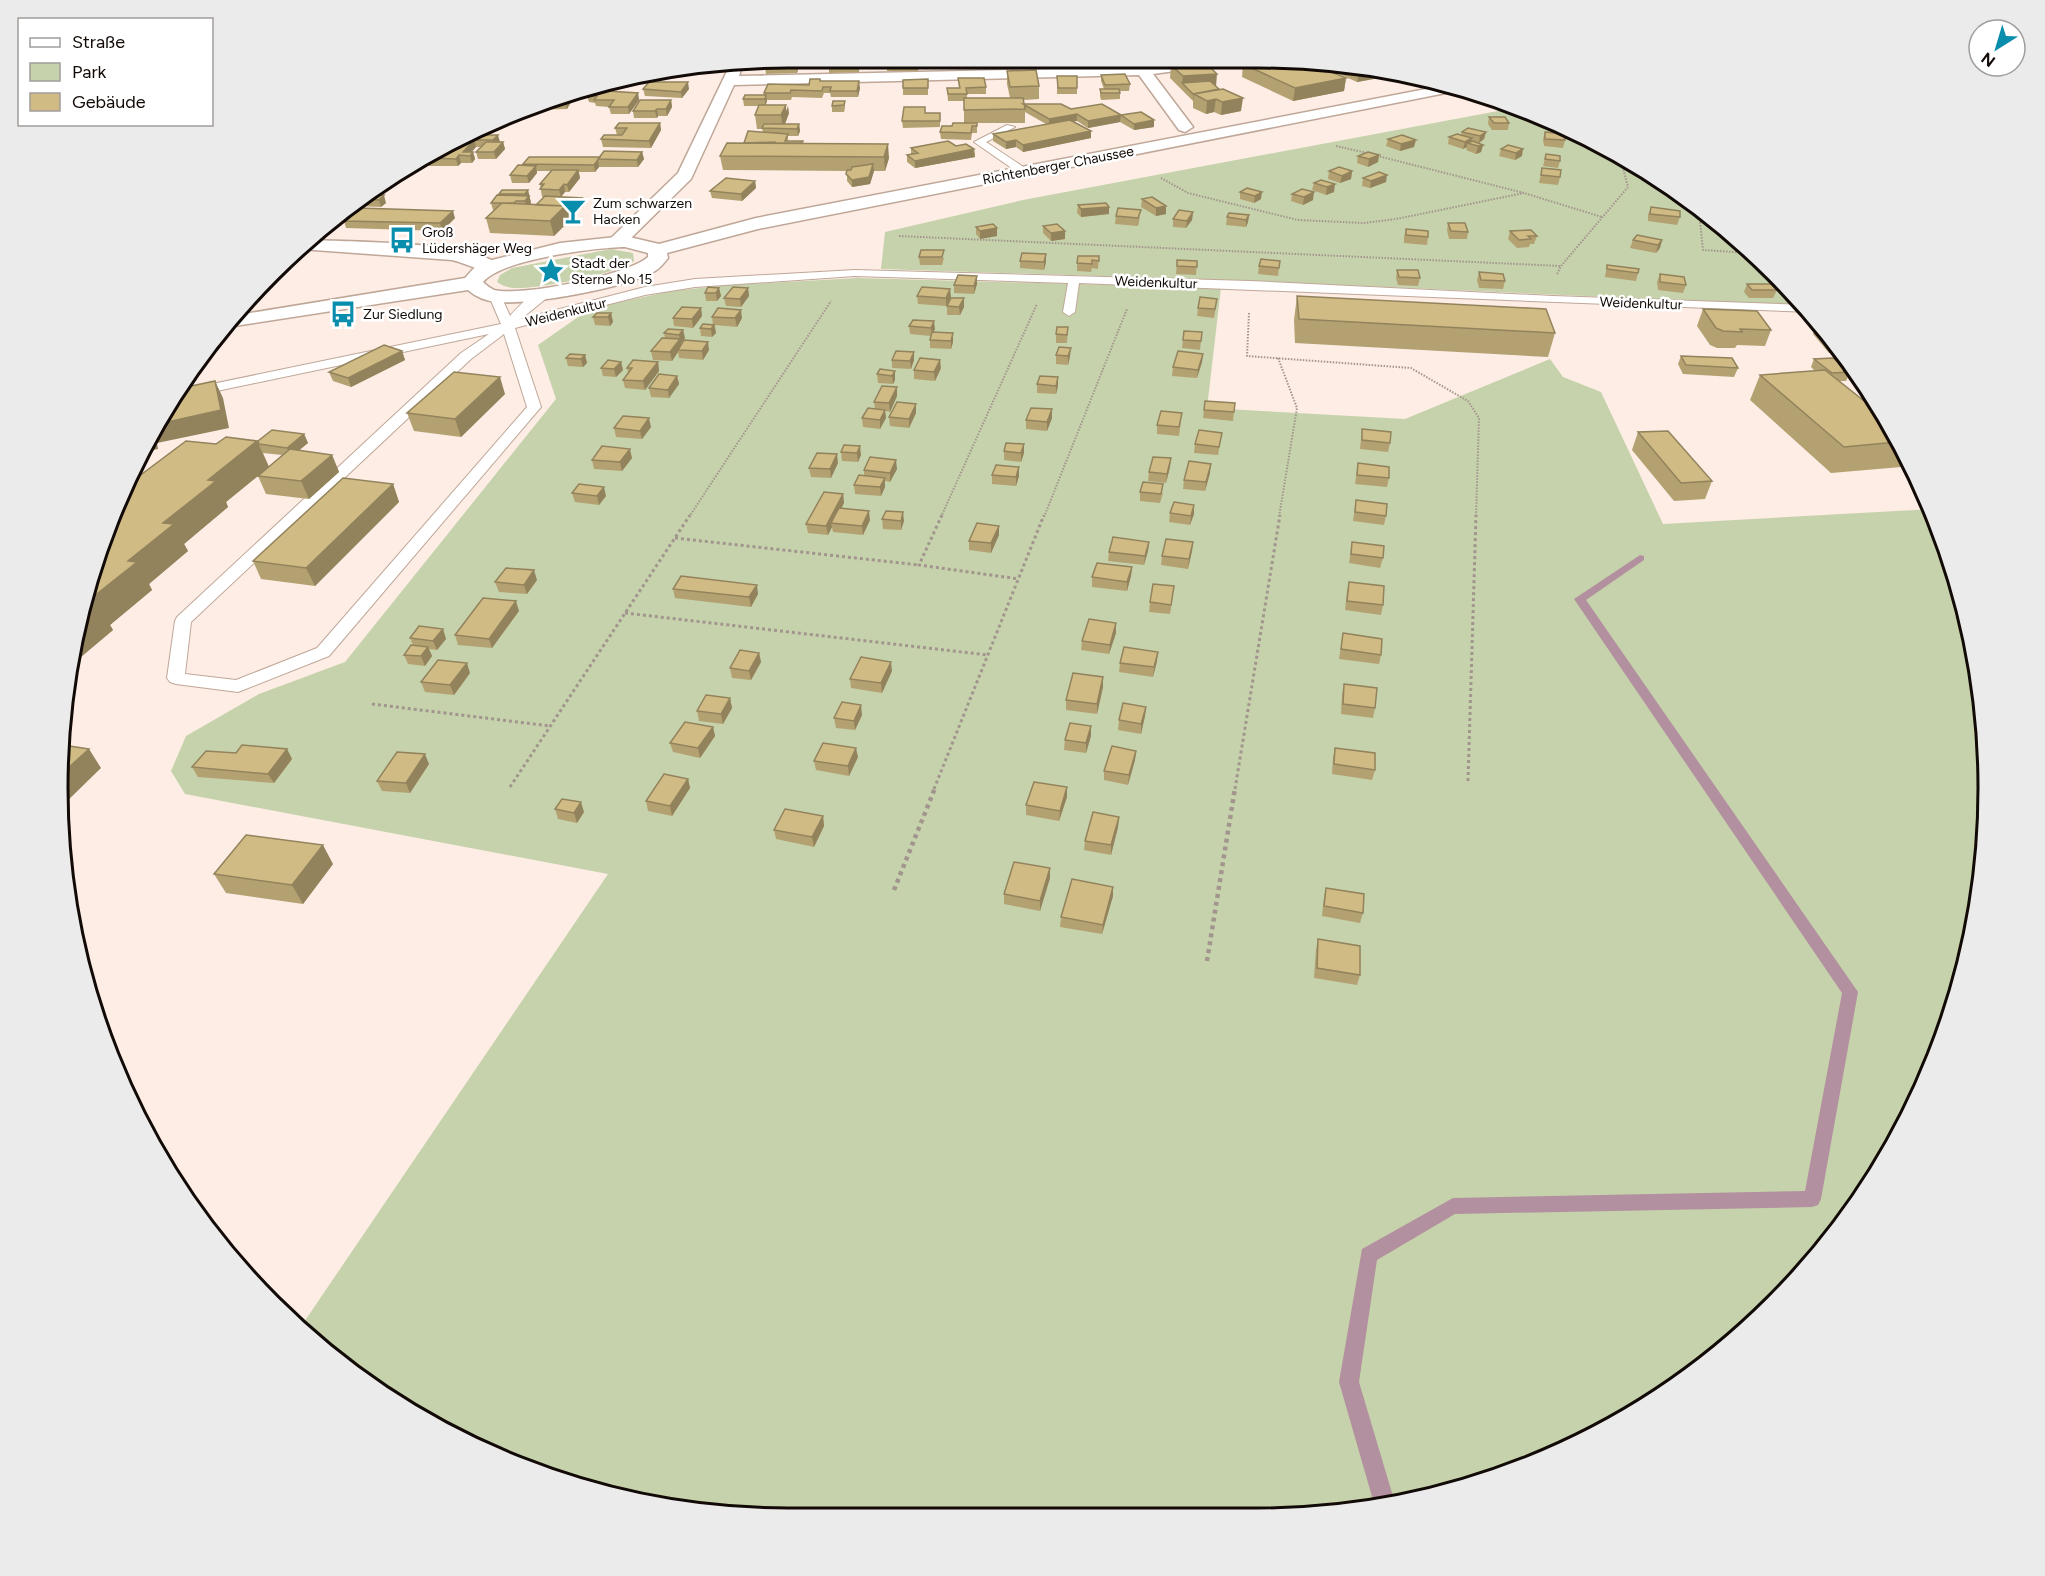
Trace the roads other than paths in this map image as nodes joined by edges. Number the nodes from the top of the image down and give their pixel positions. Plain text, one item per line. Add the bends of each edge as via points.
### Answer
1 (946, 68) edge
2 (1081, 68) edge
3 (1145, 68) edge
4 (734, 70) edge
5 (945, 77) junction
6 (728, 81) junction
7 (1439, 91) edge
8 (1010, 127) edge
9 (1185, 127) dead end
10 (1024, 172) junction
11 (617, 241) junction
12 (314, 246) edge
13 (657, 250) junction
14 (490, 267) junction
15 (472, 283) junction
16 (1073, 285) junction
17 (544, 294) junction
18 (495, 296) junction
19 (1795, 308) edge
20 (1069, 312) dead end
21 (240, 321) edge
22 (508, 326) junction
23 (186, 393) edge

1 - 5 street
2 - 5 street
3 - 9 street
4 - 6 street
5 - 6 street
6 - 11 street via 685,175
7 - 10 street, Richtenberger Chaussee
8 - 10 lane via 979,142
10 - 13 street, Richtenberger Chaussee via 756,224
11 - 13 street via 635,241
11 - 14 street
12 - 14 street via 452,254 476,259
13 - 17 street via 658,258 648,267 629,275
14 - 15 street
15 - 18 street via 478,290
15 - 21 street
16 - 19 lane, Weidenkultur via 1250,285
16 - 20 lane
16 - 22 lane, Weidenkultur via 855,273 695,283 645,291
17 - 18 street
17 - 22 lane
18 - 22 lane
22 - 22 lane via 466,356 183,621 176,678 238,686 324,652 534,407
22 - 23 lane, Weidenkultur

